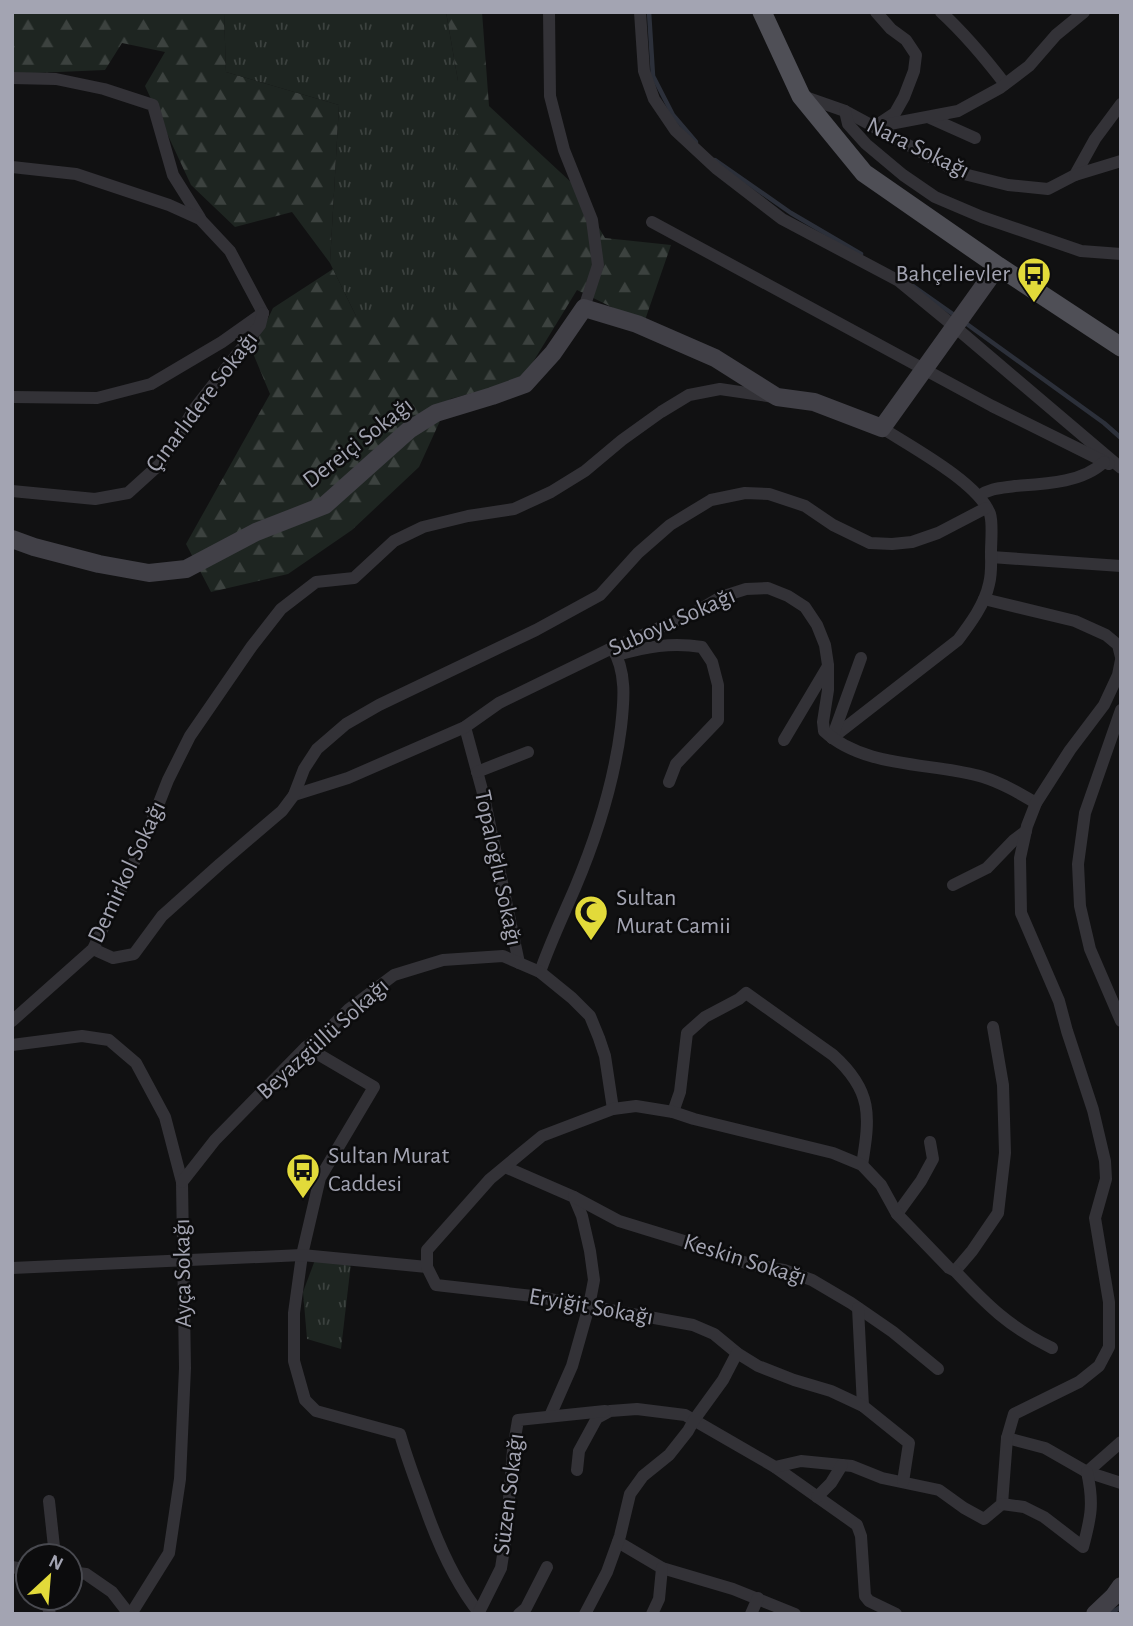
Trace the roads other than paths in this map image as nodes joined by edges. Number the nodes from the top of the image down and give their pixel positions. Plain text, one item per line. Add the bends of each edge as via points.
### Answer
1 (549, 12) edge
2 (639, 12) edge
3 (762, 12) edge
4 (876, 12) edge
5 (941, 12) edge
6 (1084, 12) edge
7 (12, 78) edge
8 (1005, 84) junction
9 (801, 96) junction
10 (1121, 104) edge
11 (845, 111) junction
12 (928, 117) junction
13 (874, 127) junction
14 (975, 138) dead end
15 (1121, 161) edge
16 (12, 167) edge
17 (1075, 175) junction
18 (200, 219) junction
19 (652, 222) dead end
20 (1121, 254) edge
21 (998, 266) junction
22 (584, 308) junction
23 (263, 313) junction
24 (960, 320) junction
25 (1121, 347) edge
26 (924, 370) junction
27 (12, 397) edge
28 (777, 397) junction
29 (882, 428) junction
30 (1104, 461) junction
31 (1121, 468) edge
32 (12, 491) edge
33 (982, 502) junction
34 (12, 538) edge
35 (991, 557) junction
36 (1121, 566) edge
37 (984, 599) junction
38 (615, 652) junction
39 (861, 658) dead end
40 (1121, 659) edge
41 (828, 665) junction
42 (1119, 678) edge
43 (1121, 710) edge
44 (466, 727) junction
45 (832, 738) junction
46 (784, 740) dead end
47 (528, 752) dead end
48 (477, 772) junction
49 (669, 782) dead end
50 (294, 795) junction
51 (1036, 803) junction
52 (1026, 831) junction
53 (953, 886) dead end
54 (93, 949) junction
55 (519, 963) junction
56 (540, 972) junction
57 (12, 1021) edge
58 (1121, 1021) edge
59 (993, 1027) dead end
60 (12, 1045) edge
61 (306, 1048) junction
62 (612, 1109) junction
63 (673, 1112) junction
64 (930, 1142) dead end
65 (862, 1165) junction
66 (505, 1167) junction
67 (182, 1182) junction
68 (574, 1197) junction
69 (897, 1214) junction
70 (302, 1255) junction
71 (183, 1261) junction
72 (427, 1267) junction
73 (12, 1268) edge
74 (955, 1271) junction
75 (589, 1306) junction
76 (858, 1308) junction
77 (1052, 1348) dead end
78 (737, 1353) junction
79 (938, 1368) dead end
80 (863, 1406) junction
81 (610, 1411) junction
82 (550, 1416) junction
83 (694, 1420) junction
84 (1007, 1438) junction
85 (1121, 1442) edge
86 (842, 1465) junction
87 (775, 1467) junction
88 (577, 1470) dead end
89 (1087, 1472) junction
90 (903, 1482) junction
91 (1121, 1483) edge
92 (817, 1496) junction
93 (49, 1501) dead end
94 (1002, 1504) junction
95 (53, 1542) edge
96 (618, 1542) junction
97 (547, 1567) dead end
98 (662, 1568) junction
99 (84, 1574) edge
100 (1121, 1586) edge
101 (758, 1598) junction
102 (479, 1613) edge
103 (130, 1614) edge
104 (519, 1614) edge
105 (585, 1614) edge
106 (652, 1614) edge
107 (751, 1614) edge
108 (795, 1614) edge
109 (896, 1614) edge
110 (1095, 1614) edge

1 - 22 street via 550,96 564,150 592,220 598,265
2 - 24 street via 644,71 654,99 675,130 782,219 899,281
3 - 9 main road
4 - 13 street via 916,55 914,71 895,113
5 - 8 street
6 - 8 street
7 - 18 street via 56,79 153,105 173,175
8 - 12 street via 958,111
9 - 11 street, Nara Sokağı
9 - 21 main road via 864,173
10 - 17 street
11 - 13 street, Nara Sokağı
11 - 20 street via 848,124 866,145 935,197 1080,251
12 - 13 street
12 - 14 street
13 - 17 street, Nara Sokağı via 960,173 1008,185 1048,190
15 - 17 street, Nara Sokağı
16 - 18 street via 76,174
18 - 23 street via 230,251
19 - 26 street
21 - 24 street
21 - 25 main road
22 - 28 street via 637,324 715,358
22 - 34 street, Dereiçi Sokağı via 525,384 436,413 410,430 325,505 256,532 186,569 149,573
23 - 27 street via 150,384 97,398
23 - 32 street, Çınarlıdere Sokağı via 260,325 195,408 160,464 128,493 95,499
24 - 26 street
24 - 31 street
26 - 29 street
26 - 30 street
28 - 29 street via 814,401
28 - 54 street, Demirkol Sokağı via 720,389 688,395 551,492 514,509 423,527 394,541 354,579 316,582 281,609 190,736
29 - 33 street via 959,477
30 - 31 street
30 - 33 street via 1075,477 986,491
33 - 35 street via 990,515
33 - 50 street via 938,533 892,544 870,543 805,506 769,494 711,500 670,525 600,594 346,724 317,749
35 - 36 street
35 - 37 street
37 - 40 street via 1075,621 1107,635 1118,645
37 - 45 street via 958,640
38 - 41 street, Suboyu Sokağı via 721,597 768,588 805,607 825,645
38 - 44 street, Suboyu Sokağı via 499,702
38 - 49 street via 683,644 702,647 712,662 718,685 718,720 676,764
38 - 56 street via 624,701 607,799
39 - 45 street
40 - 42 street
41 - 45 street, Suboyu Sokağı via 823,722
41 - 46 street
42 - 51 street
43 - 58 street via 1086,813 1078,864 1080,906 1090,949
44 - 48 street, Topaloğlu Sokağı
44 - 50 street, Suboyu Sokağı via 348,778
45 - 51 street via 895,762 982,777
47 - 48 street, Topaloğlu Sokağı
48 - 55 street, Topaloğlu Sokağı
50 - 54 street via 282,811 162,916 134,954 113,958
51 - 52 street
52 - 53 street via 987,868
52 - 84 street via 1020,858 1021,913 1059,1001 1105,1161 1106,1179 1095,1218 1110,1302 1109,1347 1100,1366 1079,1382 1014,1414
54 - 57 street, Demirkol Sokağı
55 - 56 street, Beyazgüllü Sokağı
55 - 61 street, Beyazgüllü Sokağı via 503,956 443,960 394,975
56 - 62 street, Beyazgüllü Sokağı via 590,1016 604,1056
59 - 74 street via 1003,1085 1004,1153 998,1213
60 - 67 street, Ayça Sokağı via 82,1036 109,1040 136,1063 165,1117
61 - 67 street, Beyazgüllü Sokağı via 215,1139
61 - 70 street via 374,1087 320,1178
62 - 63 street via 636,1106
62 - 66 street via 542,1136
63 - 65 street via 833,1153
63 - 65 street via 687,1033 746,993 846,1067 864,1098 867,1113
64 - 69 street via 933,1159
65 - 69 street via 881,1185
66 - 68 street, Keskin Sokağı
66 - 72 street via 428,1250
67 - 71 street, Ayça Sokağı
68 - 75 street via 594,1280
68 - 76 street, Keskin Sokağı via 619,1221 812,1280
69 - 74 street
70 - 71 street
70 - 72 street
70 - 102 street via 294,1313 294,1361 305,1400 317,1411 400,1434 434,1534
71 - 73 street
71 - 103 street, Ayça Sokağı via 185,1368 178,1492 169,1553
72 - 75 street, Eryiğit Sokağı via 436,1285
74 - 77 street via 1011,1325
75 - 78 street, Eryiğit Sokağı via 693,1325 714,1334
75 - 82 street via 572,1366
76 - 79 street, Keskin Sokağı
76 - 80 street
78 - 80 street, Eryiğit Sokağı via 758,1366
78 - 83 street
80 - 90 street, Eryiğit Sokağı via 909,1443
81 - 82 street, Süzen Sokağı
81 - 83 street, Süzen Sokağı via 637,1409
81 - 88 street via 597,1418 585,1439
82 - 102 street, Süzen Sokağı via 518,1420 501,1568
83 - 87 street, Süzen Sokağı
83 - 96 street via 669,1455 643,1476 630,1494
84 - 89 street via 1045,1448
84 - 94 street
85 - 89 street
86 - 87 street via 801,1461
86 - 90 street
86 - 92 street
87 - 92 street, Süzen Sokağı
89 - 91 street
89 - 94 street via 1092,1515 1083,1547 1044,1517 1024,1507
90 - 94 street via 939,1490 984,1519
92 - 109 street, Süzen Sokağı via 856,1525 861,1536 865,1596
93 - 95 street
96 - 98 street
96 - 105 street
97 - 104 street
98 - 101 street
98 - 106 street via 660,1599
99 - 103 street via 112,1592
100 - 110 street
101 - 107 street
101 - 108 street

